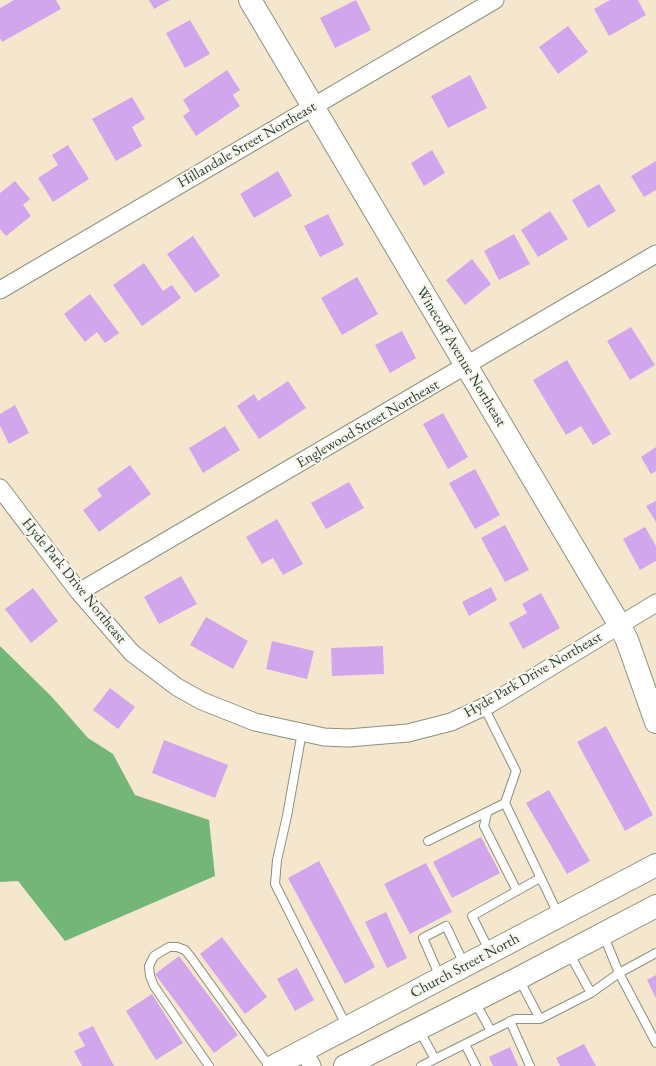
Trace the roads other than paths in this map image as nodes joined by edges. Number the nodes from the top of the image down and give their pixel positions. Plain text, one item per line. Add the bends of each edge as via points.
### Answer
1 (250, 0) edge
2 (495, 0) edge
3 (313, 107) junction
4 (656, 254) edge
5 (0, 290) edge
6 (466, 367) junction
7 (0, 488) edge
8 (79, 592) junction
9 (656, 603) edge
10 (619, 624) junction
11 (484, 706) junction
12 (656, 722) edge
13 (302, 732) junction
14 (505, 803) junction
15 (487, 813) junction
16 (428, 841) dead end
17 (656, 865) edge
18 (540, 878) junction
19 (517, 891) junction
20 (656, 906) edge
21 (559, 916) junction
22 (603, 934) junction
23 (569, 952) junction
24 (490, 953) junction
25 (656, 953) edge
26 (465, 966) junction
27 (619, 973) junction
28 (519, 978) junction
29 (441, 979) junction
30 (591, 993) junction
31 (474, 1001) junction
32 (540, 1019) junction
33 (510, 1021) junction
34 (348, 1028) junction
35 (418, 1029) junction
36 (491, 1031) junction
37 (656, 1042) edge
38 (465, 1044) junction
39 (308, 1058) edge
40 (435, 1060) junction
41 (209, 1066) edge
42 (269, 1066) edge
43 (274, 1066) edge
44 (345, 1066) edge
45 (422, 1066) edge
46 (476, 1066) edge
47 (530, 1066) edge

1 - 3 street, Winecoff Avenue Northeast
2 - 3 street, Hillandale Street Northeast
3 - 5 street, Hillandale Street Northeast
3 - 6 street, Winecoff Avenue Northeast
4 - 6 street, Englewood Street Northeast
6 - 8 street, Englewood Street Northeast
6 - 10 street, Winecoff Avenue Northeast
7 - 8 street, Hyde Park Drive Northeast via 36,532
8 - 13 street, Hyde Park Drive Northeast via 132,653 177,687 202,701 255,722
9 - 10 street, Hyde Park Drive Northeast
10 - 11 street, Hyde Park Drive Northeast
10 - 12 street, Winecoff Avenue Northeast
11 - 13 street, Hyde Park Drive Northeast via 451,722 408,733 348,738 324,737
11 - 14 lane via 516,771
13 - 34 lane via 277,860 276,884
14 - 15 lane
14 - 18 lane
15 - 16 lane
15 - 19 lane via 484,826
17 - 21 street, Church Street North
18 - 19 lane
18 - 21 lane
19 - 24 lane via 472,916
20 - 22 street
21 - 24 street, Church Street North
22 - 23 street
22 - 27 lane
23 - 28 street
23 - 30 lane
24 - 26 street, Church Street North
25 - 27 lane
26 - 29 street, Church Street North
26 - 29 lane via 446,926 424,938
27 - 30 lane
27 - 37 lane
28 - 31 street
28 - 32 lane
29 - 34 street, Church Street North
30 - 32 lane
31 - 35 street
31 - 36 lane
32 - 33 lane
33 - 36 lane
33 - 47 lane
34 - 39 street, Church Street North
35 - 40 lane
35 - 44 street
36 - 38 lane
38 - 40 lane
38 - 46 lane
39 - 43 street, Church Street North
40 - 45 lane
41 - 42 lane via 154,986 150,976 149,966 154,956 169,947 185,950

